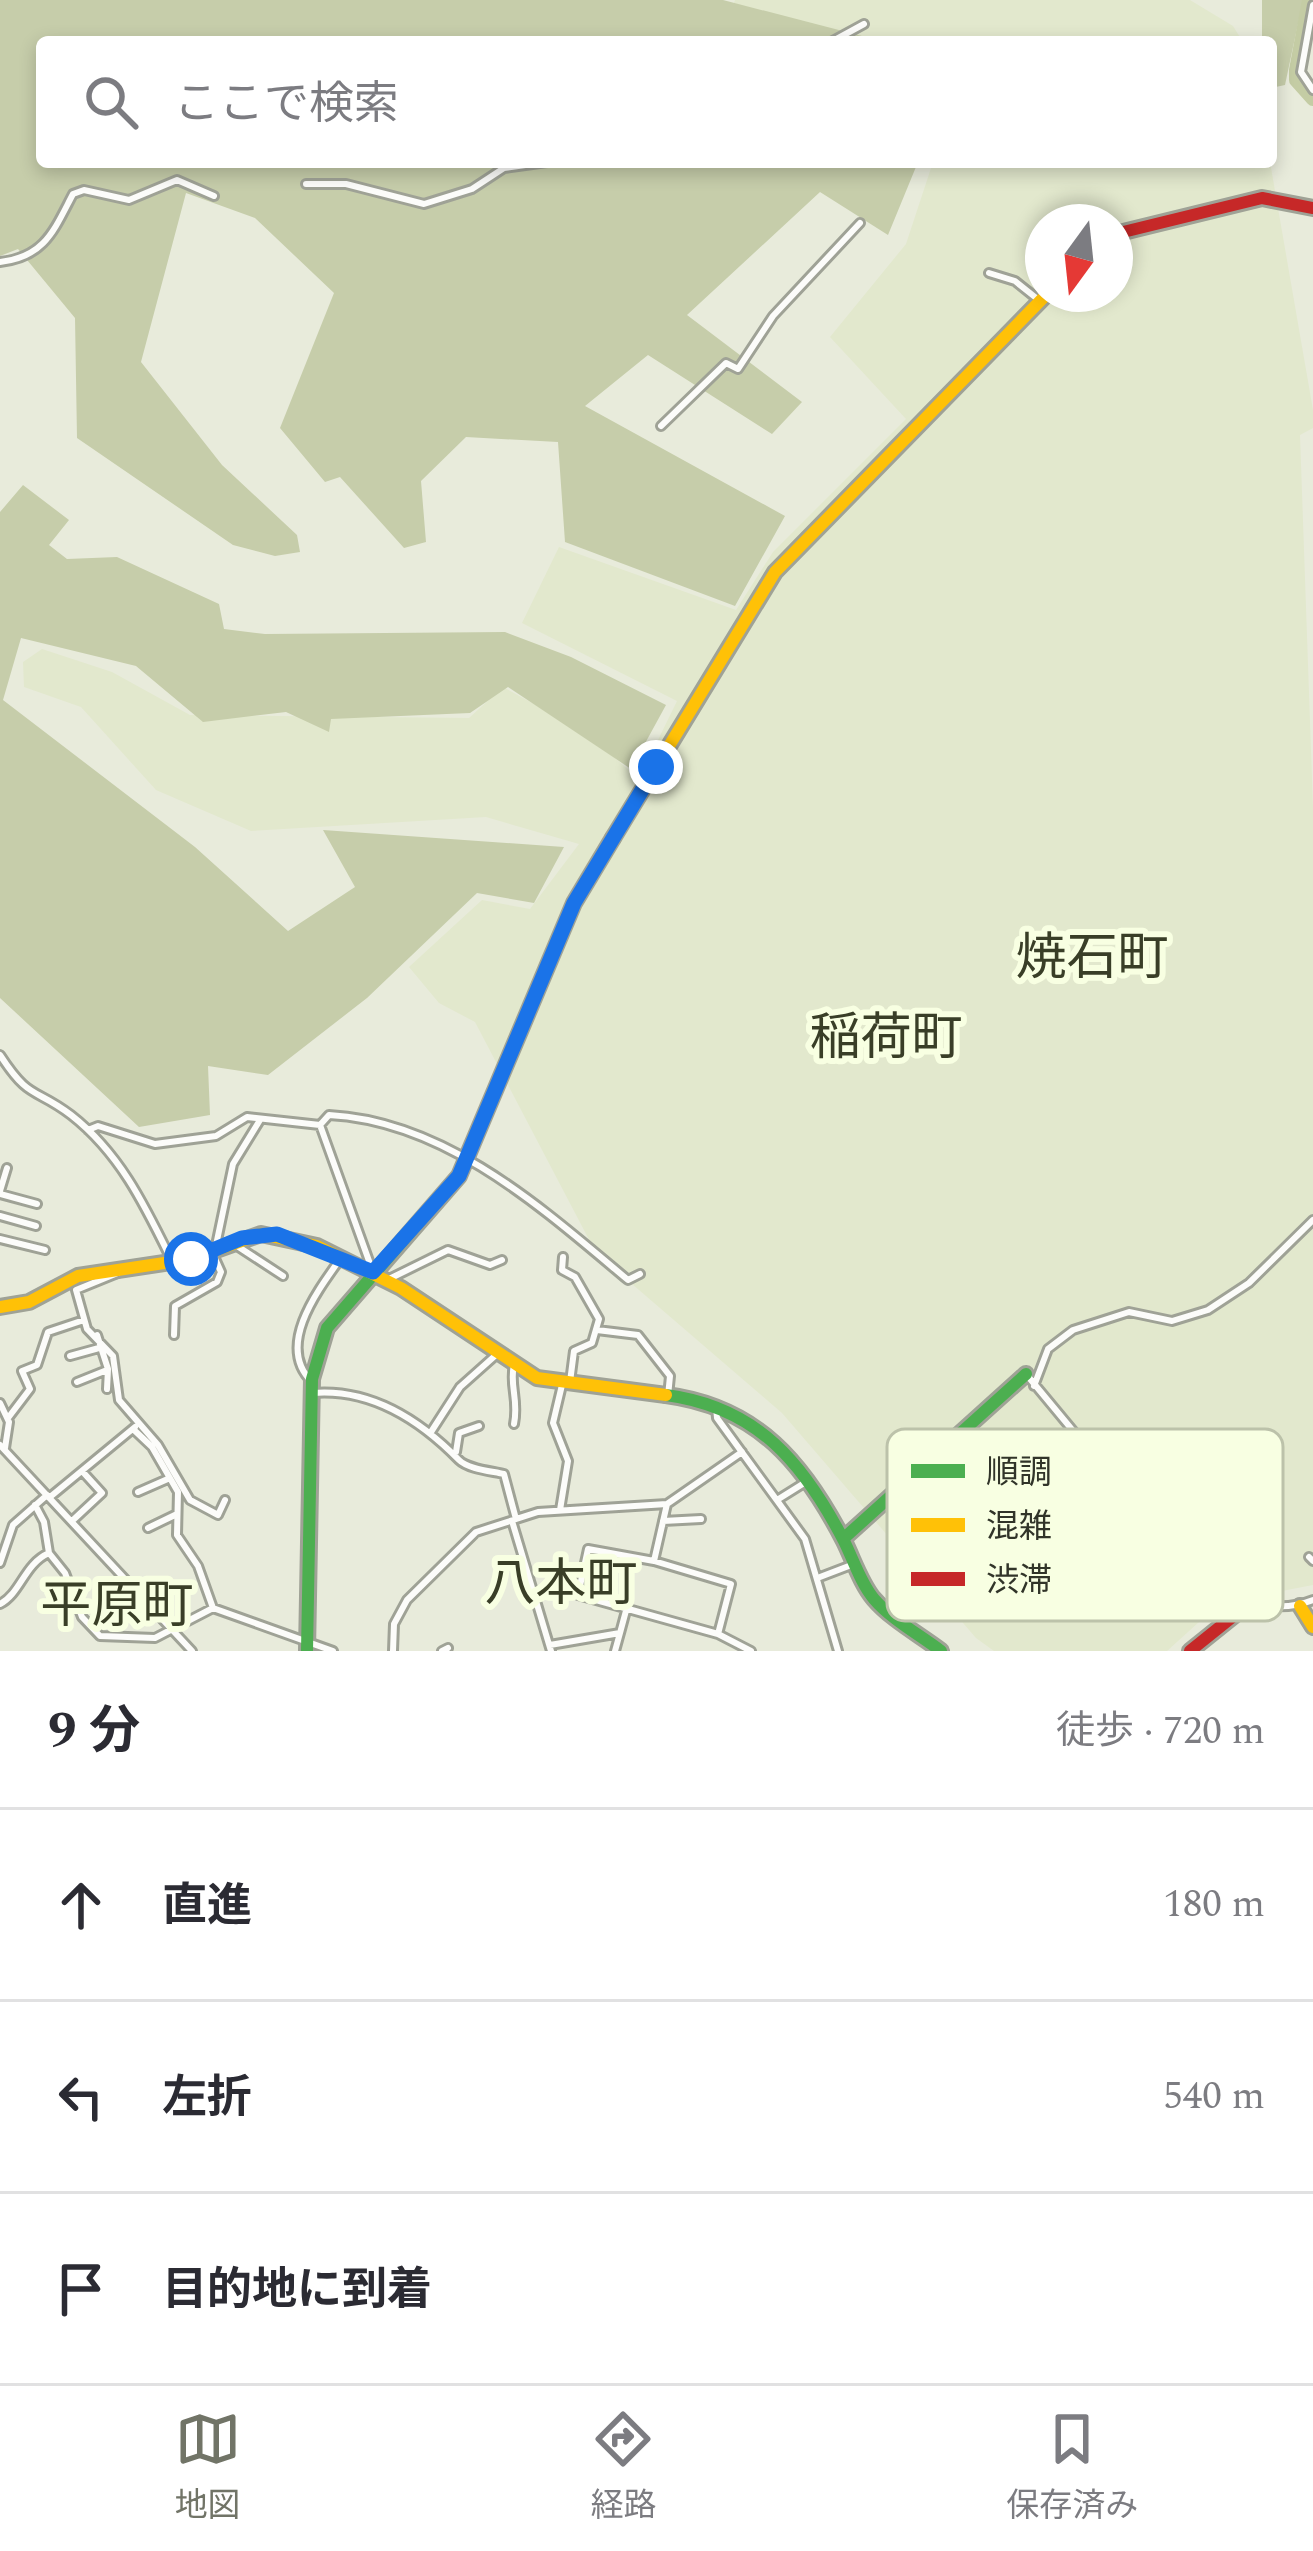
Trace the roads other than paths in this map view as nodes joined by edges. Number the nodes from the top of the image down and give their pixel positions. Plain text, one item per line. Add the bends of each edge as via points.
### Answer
1 (1313, 5) edge
2 (1310, 21) edge
3 (864, 24) dead end
4 (842, 36) edge
5 (1313, 90) edge
6 (504, 168) edge
7 (306, 184) dead end
8 (214, 196) dead end
9 (1313, 208) edge
10 (860, 224) dead end
11 (1133, 230) edge
12 (0, 262) edge
13 (989, 273) dead end
14 (1025, 286) edge
15 (1029, 312) edge
16 (661, 426) dead end
17 (0, 1055) edge
18 (260, 1120) junction
19 (320, 1125) junction
20 (88, 1130) junction
21 (467, 1159) junction
22 (7, 1168) dead end
23 (0, 1193) edge
24 (37, 1204) dead end
25 (0, 1216) edge
26 (1313, 1220) edge
27 (36, 1226) dead end
28 (0, 1239) edge
29 (231, 1242) junction
30 (45, 1250) dead end
31 (213, 1252) junction
32 (342, 1256) junction
33 (563, 1256) dead end
34 (502, 1260) dead end
35 (173, 1263) junction
36 (127, 1269) junction
37 (640, 1274) dead end
38 (283, 1276) dead end
39 (380, 1276) junction
40 (0, 1307) edge
41 (83, 1320) junction
42 (596, 1330) junction
43 (97, 1335) junction
44 (174, 1335) dead end
45 (100, 1348) junction
46 (496, 1354) junction
47 (70, 1356) dead end
48 (514, 1364) junction
49 (108, 1369) junction
50 (1030, 1380) junction
51 (76, 1382) dead end
52 (566, 1385) junction
53 (312, 1387) junction
54 (107, 1389) dead end
55 (668, 1396) junction
56 (0, 1403) edge
57 (715, 1403) junction
58 (8, 1418) junction
59 (514, 1424) dead end
60 (479, 1426) dead end
61 (135, 1427) junction
62 (972, 1429) edge
63 (1071, 1429) edge
64 (430, 1432) junction
65 (3, 1447) edge
66 (742, 1452) junction
67 (456, 1453) junction
68 (82, 1471) junction
69 (170, 1478) junction
70 (811, 1479) junction
71 (138, 1492) dead end
72 (49, 1496) junction
73 (225, 1500) dead end
74 (777, 1501) junction
75 (887, 1501) edge
76 (667, 1504) junction
77 (35, 1505) junction
78 (560, 1510) junction
79 (178, 1514) junction
80 (701, 1519) dead end
81 (514, 1520) junction
82 (72, 1521) junction
83 (663, 1521) junction
84 (148, 1528) dead end
85 (842, 1539) junction
86 (49, 1553) junction
87 (654, 1561) junction
88 (0, 1563) edge
89 (854, 1564) junction
90 (820, 1576) junction
91 (1306, 1603) edge
92 (0, 1604) edge
93 (627, 1607) junction
94 (213, 1608) junction
95 (887, 1612) edge
96 (899, 1621) edge
97 (1227, 1621) edge
98 (1313, 1627) edge
99 (171, 1628) junction
100 (620, 1633) junction
101 (721, 1635) junction
102 (307, 1645) edge
103 (551, 1648) edge
104 (192, 1651) edge
105 (333, 1651) edge
106 (392, 1651) edge
107 (615, 1651) edge
108 (720, 1651) edge
109 (751, 1651) edge
110 (838, 1651) edge
111 (941, 1651) edge
112 (1190, 1651) edge

1 - 2 street
2 - 5 street via 1300,72
3 - 4 street
6 - 7 street via 472,189 424,204 346,184
8 - 12 street via 177,180 129,200 84,190 73,194 51,240
9 - 11 street via 1262,198
10 - 16 street via 773,316 748,361 708,375
13 - 14 street
15 - 21 street via 775,572 574,903
17 - 20 street via 29,1095
18 - 19 street
18 - 20 street via 154,1144
18 - 31 street via 233,1164
19 - 21 street via 329,1115 363,1116
19 - 39 street
20 - 35 street via 129,1175
21 - 37 street via 628,1280
21 - 39 street
22 - 23 street
23 - 24 street
25 - 27 street
26 - 50 street via 1249,1283 1208,1310 1172,1321 1130,1312 1073,1330 1048,1349
28 - 30 street
29 - 31 street
29 - 32 street via 277,1234
29 - 38 street
31 - 35 street
31 - 44 street via 217,1282 175,1306
32 - 39 street
32 - 53 street via 311,1295 300,1335 299,1363
33 - 42 street via 562,1270 575,1277 599,1319
34 - 39 street via 490,1265 448,1250
35 - 36 street
36 - 40 street via 78,1276 29,1302
36 - 41 street via 76,1290
39 - 46 street
39 - 53 street via 327,1328
41 - 43 street
41 - 58 street via 47,1332 37,1365 22,1371 30,1389
42 - 52 street via 574,1351
42 - 55 street via 638,1336 670,1376
43 - 45 street
43 - 61 street via 113,1356 114,1389
45 - 47 street
45 - 49 street
46 - 48 street
46 - 64 street via 460,1387
48 - 52 street
48 - 59 street
49 - 51 street
49 - 54 street
50 - 62 street
50 - 63 street
52 - 55 street
52 - 78 street via 553,1423 568,1461
53 - 64 street via 358,1393
53 - 102 street
55 - 57 street
56 - 58 street
57 - 66 street
57 - 70 street via 767,1433
58 - 65 street
60 - 67 street via 459,1433
61 - 68 street
61 - 69 street
61 - 73 street via 158,1445 190,1500 218,1514
64 - 67 street
65 - 72 street
66 - 74 street
66 - 76 street
67 - 81 street via 470,1466 504,1474
68 - 72 street
68 - 82 street via 102,1493
69 - 71 street
69 - 79 street
70 - 74 street
70 - 85 street
72 - 77 street
72 - 82 street
74 - 90 street
75 - 85 street
76 - 78 street
76 - 83 street
77 - 86 street
77 - 88 street via 13,1525
78 - 81 street
79 - 84 street
79 - 94 street via 177,1535 199,1566
80 - 83 street
81 - 103 street
81 - 106 street via 476,1532 407,1600
82 - 99 street
83 - 87 street
85 - 89 street
86 - 92 street
86 - 99 street via 91,1630 146,1640
87 - 93 street via 588,1549 578,1595
87 - 101 street via 731,1584
89 - 90 street
89 - 95 street
90 - 110 street
91 - 98 street
93 - 100 street
93 - 101 street
94 - 99 street
94 - 102 street
96 - 111 street
97 - 112 street
99 - 104 street
100 - 103 street
100 - 107 street
101 - 108 street
101 - 109 street
102 - 105 street

